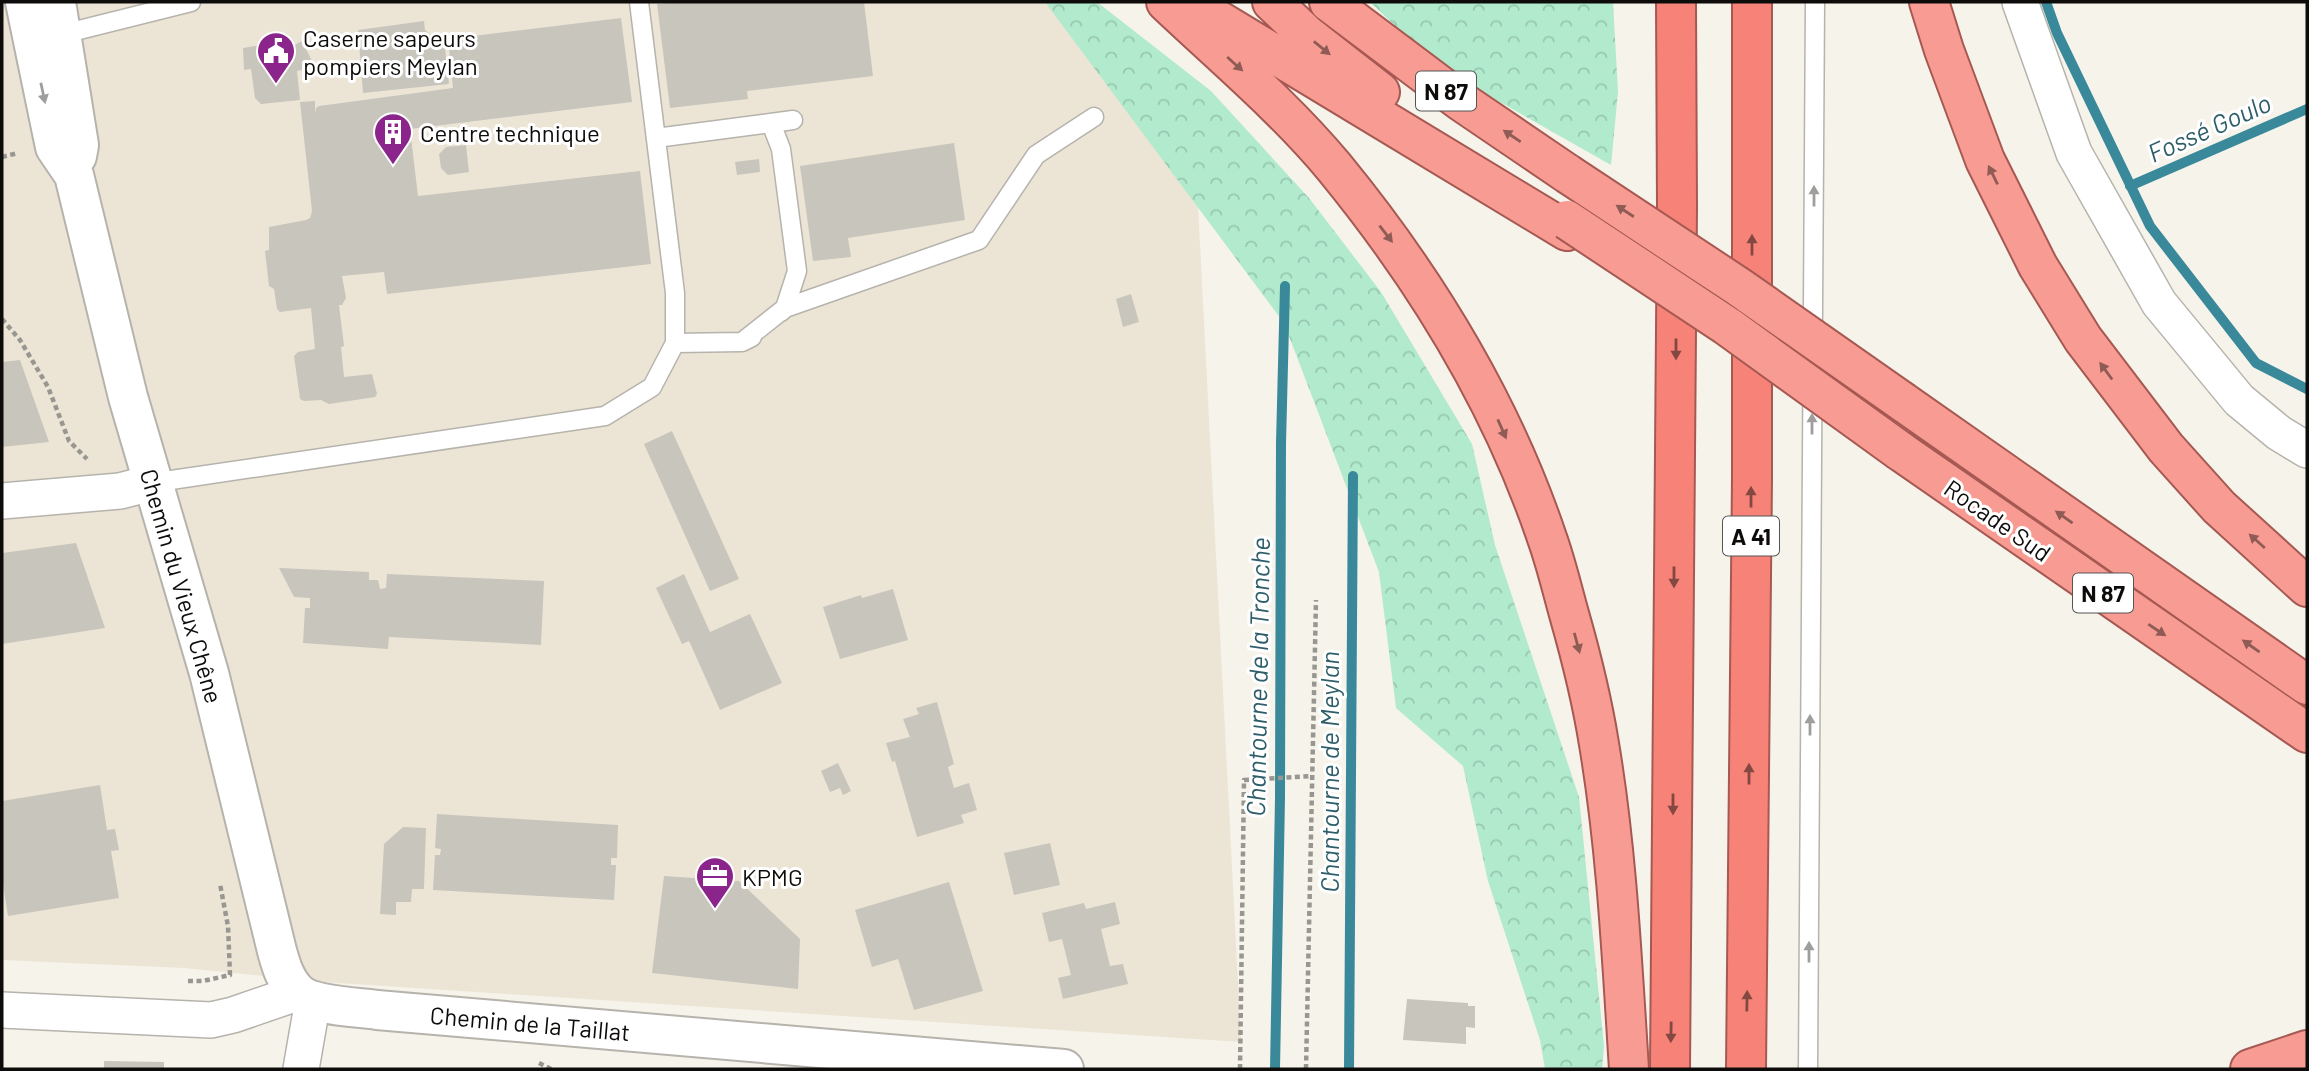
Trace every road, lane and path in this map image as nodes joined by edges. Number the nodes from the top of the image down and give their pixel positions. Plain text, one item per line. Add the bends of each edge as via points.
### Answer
1 (25, 2) edge
2 (191, 2) edge
3 (639, 2) edge
4 (1166, 2) edge
5 (1189, 2) edge
6 (1272, 2) edge
7 (1329, 2) edge
8 (1662, 2) edge
9 (1676, 2) edge
10 (1752, 2) edge
11 (1815, 2) edge
12 (1929, 2) edge
13 (2020, 2) edge
14 (50, 26) edge
15 (1094, 117) dead end
16 (793, 120) dead end
17 (771, 123) junction
18 (656, 138) junction
19 (26, 151) dead end
20 (2, 157) edge
21 (1677, 207) junction
22 (1567, 225) junction
23 (785, 308) junction
24 (2, 320) edge
25 (675, 343) junction
26 (2307, 450) edge
27 (135, 487) junction
28 (2, 500) edge
29 (2307, 587) edge
30 (1316, 600) dead end
31 (2307, 685) edge
32 (2307, 733) edge
33 (1312, 776) junction
34 (305, 997) junction
35 (2, 1010) edge
36 (2307, 1050) edge
37 (301, 1069) edge
38 (1064, 1069) edge
39 (1240, 1069) edge
40 (1306, 1069) edge
41 (1629, 1069) edge
42 (1670, 1069) edge
43 (1746, 1069) edge
44 (1808, 1069) edge
45 (2250, 1069) edge

1 - 14 street, Chemin du Vieux Chêne
2 - 14 lane
3 - 18 lane
4 -> 41 highway via 1250,78 1332,165 1399,251 1494,409 1547,538 1599,741 1618,896
5 - 22 highway
6 -> 22 highway via 1357,76
31 -> 7 highway, N 87, bridge via 1739,287 1462,102
8 - 21 highway
9 - 21 highway
43 -> 10 highway, A 41
44 -> 11 lane
29 -> 12 highway via 2210,497 2083,339 2038,265 1986,160
13 - 26 street via 2074,153 2159,303 2239,400
14 - 27 street, Chemin du Vieux Chêne via 79,145 74,175 128,397
15 - 23 lane via 1036,155 979,240
16 - 17 lane
17 - 18 lane
17 - 23 lane via 780,149 797,271
18 - 25 lane via 675,293
19 - 20 path
21 -> 42 highway
22 -> 32 highway, Rocade Sud / N 87, bridge via 1727,326
23 - 25 lane via 764,332 742,342
24 - 27 path via 20,340 48,387 69,441
25 - 27 lane via 652,387 605,416
27 - 28 street
27 - 34 street, Chemin du Vieux Chêne via 209,673 276,951 284,974
30 - 33 path
33 - 39 path via 1244,780
33 - 40 path
34 - 35 street, Chemin de la Taillat via 211,1020
34 - 37 street
34 - 38 street, Chemin de la Taillat via 377,1010
36 - 45 highway

